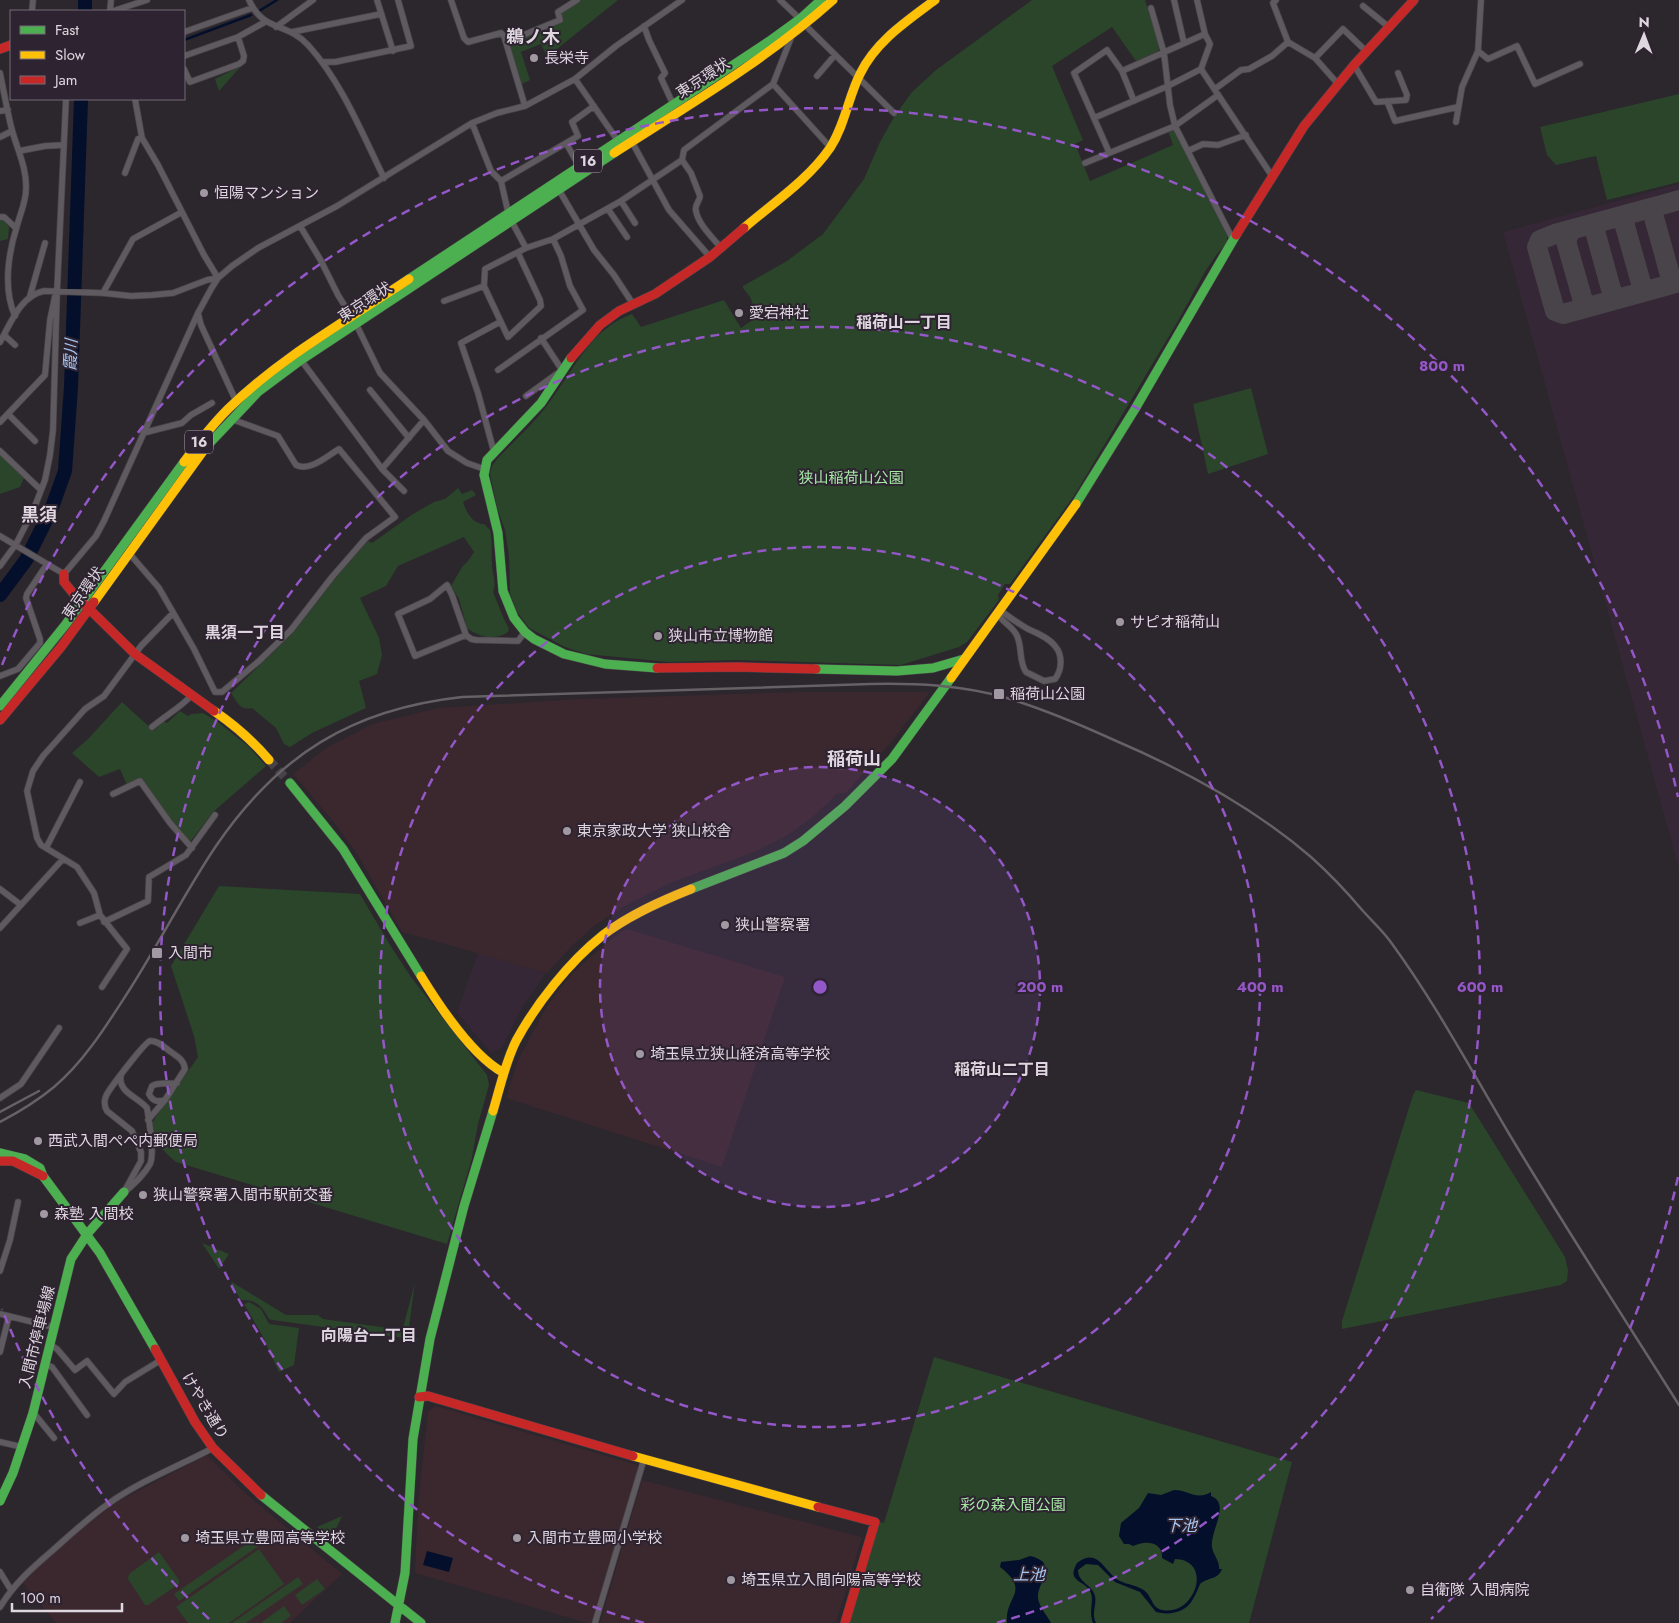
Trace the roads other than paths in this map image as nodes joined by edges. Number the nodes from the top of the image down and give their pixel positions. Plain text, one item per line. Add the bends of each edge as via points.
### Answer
1 (147, 0) edge
2 (249, 0) edge
3 (313, 0) edge
4 (378, 0) edge
5 (398, 0) edge
6 (450, 0) edge
7 (577, 0) edge
8 (682, 0) edge
9 (780, 0) edge
10 (833, 0) edge
11 (935, 0) edge
12 (1174, 0) edge
13 (1197, 0) edge
14 (1276, 0) edge
15 (1414, 0) edge
16 (1482, 0) edge
17 (819, 1) edge
18 (1363, 6) dead end
19 (252, 8) junction
20 (1150, 8) dead end
21 (115, 10) edge
22 (381, 14) junction
23 (265, 22) junction
24 (802, 22) junction
25 (644, 26) junction
26 (276, 27) junction
27 (1390, 28) junction
28 (185, 32) edge
29 (292, 32) junction
30 (1205, 34) junction
31 (791, 36) junction
32 (238, 37) junction
33 (506, 42) junction
34 (1288, 42) junction
35 (1184, 43) junction
36 (393, 51) junction
37 (1478, 51) junction
38 (1367, 52) junction
39 (1164, 53) junction
40 (835, 55) junction
41 (185, 56) edge
42 (1315, 58) junction
43 (322, 62) junction
44 (1580, 64) dead end
45 (1354, 65) junction
46 (1202, 69) junction
47 (185, 71) edge
48 (1122, 71) junction
49 (0, 73) edge
50 (1398, 73) dead end
51 (817, 76) dead end
52 (858, 78) junction
53 (575, 79) junction
54 (773, 84) junction
55 (1338, 84) junction
56 (1168, 86) junction
57 (1217, 92) junction
58 (66, 100) edge
59 (136, 100) edge
60 (1134, 101) junction
61 (1387, 101) junction
62 (673, 104) junction
63 (525, 106) junction
64 (594, 106) junction
65 (1458, 107) junction
66 (8, 110) junction
67 (0, 111) edge
68 (894, 113) dead end
69 (1094, 118) junction
70 (1456, 122) dead end
71 (472, 123) junction
72 (1175, 126) junction
73 (12, 130) junction
74 (1246, 136) junction
75 (0, 137) edge
76 (142, 138) junction
77 (630, 139) junction
78 (618, 141) junction
79 (566, 144) junction
80 (64, 145) junction
81 (830, 147) junction
82 (1188, 150) junction
83 (19, 151) junction
84 (1109, 152) junction
85 (682, 160) junction
86 (1085, 163) dead end
87 (579, 166) junction
88 (125, 173) dead end
89 (1272, 176) junction
90 (384, 178) junction
91 (501, 181) junction
92 (653, 181) junction
93 (559, 190) junction
94 (622, 201) junction
95 (608, 209) junction
96 (182, 212) junction
97 (508, 212) junction
98 (0, 216) edge
99 (512, 222) junction
100 (636, 223) dead end
101 (578, 225) junction
102 (300, 226) junction
103 (16, 228) junction
104 (627, 237) dead end
105 (553, 239) junction
106 (1233, 240) junction
107 (45, 243) dead end
108 (526, 248) junction
109 (722, 249) junction
110 (518, 253) junction
111 (710, 257) junction
112 (218, 278) junction
113 (484, 286) junction
114 (57, 292) junction
115 (103, 293) junction
116 (30, 296) junction
117 (444, 301) dead end
118 (633, 304) junction
119 (198, 313) junction
120 (15, 316) junction
121 (354, 321) junction
122 (500, 322) junction
123 (4, 335) junction
124 (541, 338) junction
125 (0, 342) edge
126 (15, 345) dead end
127 (301, 360) junction
128 (498, 370) dead end
129 (562, 370) junction
130 (370, 390) dead end
131 (526, 396) dead end
132 (236, 401) junction
133 (212, 403) dead end
134 (8, 414) junction
135 (230, 419) junction
136 (424, 420) junction
137 (0, 422) edge
138 (143, 433) junction
139 (409, 438) junction
140 (35, 441) dead end
141 (0, 451) edge
142 (494, 452) junction
143 (382, 468) junction
144 (484, 469) junction
145 (42, 490) junction
146 (404, 491) dead end
147 (0, 536) edge
148 (17, 545) junction
149 (129, 553) junction
150 (47, 564) junction
151 (0, 566) edge
152 (64, 574) junction
153 (86, 605) junction
154 (173, 613) junction
155 (998, 613) junction
156 (526, 632) junction
157 (466, 635) junction
158 (136, 654) junction
159 (964, 659) junction
160 (0, 676) edge
161 (192, 695) junction
162 (0, 706) edge
163 (0, 720) edge
164 (152, 727) dead end
165 (269, 760) tunnel mouth
166 (80, 782) dead end
167 (290, 783) tunnel mouth
168 (113, 794) dead end
169 (215, 815) dead end
170 (46, 848) junction
171 (192, 848) junction
172 (63, 859) junction
173 (0, 889) edge
174 (21, 905) junction
175 (100, 914) junction
176 (104, 922) junction
177 (80, 923) dead end
178 (0, 928) edge
179 (102, 987) dead end
180 (59, 1028) dead end
181 (504, 1073) junction
182 (121, 1075) junction
183 (177, 1082) junction
184 (109, 1090) junction
185 (125, 1091) junction
186 (0, 1098) edge
187 (165, 1100) junction
188 (148, 1120) junction
189 (0, 1153) edge
190 (0, 1161) edge
191 (43, 1176) junction
192 (124, 1192) junction
193 (18, 1202) dead end
194 (87, 1233) junction
195 (0, 1271) edge
196 (0, 1314) edge
197 (9, 1316) junction
198 (53, 1326) junction
199 (49, 1344) junction
200 (0, 1352) edge
201 (161, 1360) junction
202 (44, 1364) junction
203 (419, 1397) junction
204 (32, 1411) junction
205 (87, 1415) dead end
206 (54, 1438) dead end
207 (0, 1442) edge
208 (22, 1447) junction
209 (213, 1448) junction
210 (644, 1459) junction
211 (0, 1501) edge
212 (0, 1572) edge
213 (11, 1590) junction
214 (400, 1606) junction
215 (0, 1607) edge
216 (395, 1623) edge
217 (421, 1623) edge
218 (595, 1623) edge
219 (845, 1623) edge

1 - 21 street
2 - 19 street
3 - 26 street
4 - 22 street
5 - 36 street via 411,46
6 - 33 street via 468,42 501,33
7 - 33 street via 558,12 560,20
8 - 25 street
9 - 24 street
10 - 24 main road, 東京環状 / 16
11 - 52 main road via 883,41
12 - 35 street
13 - 30 street
14 - 34 street via 1273,3
15 - 27 main road
16 - 37 street
17 - 24 main road, 東京環状 / 16
18 - 27 street
19 - 23 street
19 - 28 street
20 - 39 street
22 - 29 street
22 - 36 street
23 - 26 street
23 - 32 street
24 - 31 main road, 東京環状 / 16
24 - 40 street
24 - 62 main road, 東京環状 / 16
25 - 53 street
25 - 62 street via 665,73 661,78
26 - 29 street
27 - 38 main road
29 - 43 street via 306,42
30 - 35 street
30 - 46 street via 1210,44
31 - 54 street
31 - 77 main road, 東京環状 / 16
32 - 41 street
32 - 47 street via 244,56 239,64 190,82
33 - 63 street
34 - 42 street
34 - 57 street via 1272,56 1241,70
35 - 39 street
36 - 43 street
37 - 44 street via 1488,59 1517,46 1535,84
37 - 65 street via 1462,87
38 - 42 street via 1343,30
38 - 45 main road
39 - 48 street
39 - 56 street
40 - 51 street
40 - 52 street
42 - 55 street
43 - 90 street via 350,109
45 - 55 main road
45 - 61 street via 1376,102
46 - 56 street
46 - 57 street
48 - 60 street
48 - 69 street via 1107,50 1074,73
49 - 66 street
50 - 61 street via 1406,100
52 - 68 street
52 - 81 main road
53 - 63 street
53 - 64 street
54 - 81 street
54 - 85 street via 684,150
55 - 89 main road via 1304,126
56 - 60 street
56 - 72 street
57 - 72 street
57 - 74 street
58 - 80 street
59 - 76 street
60 - 69 street
61 - 65 street via 1395,121
62 - 77 main road, 東京環状 / 16
63 - 71 street
64 - 78 street
64 - 79 street via 572,122 578,136
65 - 70 street
66 - 67 street
66 - 73 street
69 - 84 street
71 - 90 street
71 - 91 street via 491,171
72 - 82 street
72 - 84 street
73 - 75 street
73 - 83 street
74 - 82 street
74 - 89 street
76 - 88 street via 138,139
76 - 96 street
77 - 78 main road, 東京環状 / 16
77 - 92 street
77 - 93 main road, 東京環状 / 16
78 - 87 main road, 東京環状 / 16
79 - 87 street
79 - 91 street
80 - 83 street
80 - 114 street
81 - 109 main road via 809,173
82 - 106 street
83 - 103 street via 26,190
84 - 86 street
85 - 92 street
85 - 109 street via 701,199 695,207 696,212
87 - 97 main road, 東京環状 / 16
89 - 106 main road
90 - 102 street
91 - 97 street
92 - 94 street
92 - 111 street via 669,210
93 - 99 main road, 東京環状 / 16
93 - 101 street
94 - 95 street
94 - 100 street
95 - 101 street
95 - 104 street
96 - 112 street
96 - 115 street via 133,239
97 - 121 main road, 東京環状 / 16
98 - 103 street
99 - 108 street
99 - 121 main road, 東京環状 / 16
101 - 105 street
101 - 118 street
102 - 112 street via 258,248
102 - 121 street
103 - 120 street via 10,253 8,295
105 - 108 street
105 - 124 street via 570,286 583,310
106 - 155 main road via 1096,474
107 - 116 street
108 - 110 street
109 - 111 main road
110 - 113 street via 485,269
110 - 122 street via 541,306 508,337
111 - 118 main road via 656,294
112 - 115 street via 173,292 136,296
112 - 119 street
113 - 117 street
113 - 122 street
114 - 115 street
114 - 116 street
114 - 134 street via 52,306 45,375
114 - 145 street via 53,430
116 - 120 street
118 - 129 main road via 600,325
119 - 132 street
119 - 138 street
120 - 123 street
121 - 127 main road, 東京環状 / 16
121 - 132 main road, 東京環状 / 16 via 284,362
121 - 136 street via 380,373
122 - 142 street via 461,343
123 - 125 street
123 - 126 street
124 - 128 street
124 - 129 street
127 - 135 main road, 東京環状 / 16 via 258,392
127 - 143 street
129 - 131 street
129 - 142 main road via 541,403
130 - 139 street
132 - 153 main road, 東京環状 / 16 via 201,440 135,528
133 - 138 street via 182,423
134 - 137 street
134 - 140 street
135 - 149 main road, 東京環状 / 16 via 191,466
135 - 154 street via 278,436 299,467 306,468 339,449 395,517 366,538 291,630 222,692 215,692
136 - 139 street
136 - 144 street via 448,451
138 - 152 street via 99,530
139 - 143 street
141 - 145 street
142 - 144 main road
143 - 146 street
144 - 156 main road via 500,546 503,591 514,618
145 - 148 street
147 - 148 street
148 - 150 street
148 - 151 street
149 - 153 main road, 東京環状 / 16
149 - 154 street via 159,588
150 - 152 street
150 - 160 street via 26,598 40,643 18,669
152 - 153 main road via 64,582
153 - 158 main road
153 - 162 main road, 東京環状 / 16
153 - 163 main road, 東京環状 / 16 via 56,654
154 - 158 street
155 - 155 street via 1004,613 1056,646 1061,662 1055,679 1044,681 1026,672 1016,633 1000,619
155 - 159 main road
156 - 157 street via 518,641 476,640
156 - 159 main road via 534,639 578,658 644,668 897,671 933,668
157 - 157 street via 415,656 398,614 430,599 447,585
158 - 161 main road
158 - 170 street via 104,696 85,710 33,771 27,791 29,805 37,838
159 - 181 main road via 892,759 846,806 803,841 784,853 652,905 603,935 538,1004 515,1043
161 - 164 street
161 - 165 main road via 238,728
166 - 170 street
167 - 181 main road via 343,848 434,998 482,1056
168 - 171 street via 140,781
169 - 171 street
170 - 172 street
171 - 176 street via 149,877 148,901
172 - 174 street
172 - 175 street via 77,867 94,893
173 - 174 street
174 - 178 street
175 - 176 street
175 - 177 street
176 - 179 street via 127,949
180 - 186 street via 21,1084
181 - 203 main road via 440,1296
182 - 183 street via 150,1041 183,1062 185,1069
182 - 184 street
182 - 185 street
183 - 187 street
183 - 187 street via 152,1086 149,1094 153,1100
184 - 185 street
184 - 192 street via 105,1107 132,1131 141,1152 140,1161
185 - 188 street via 147,1108
187 - 188 street
188 - 192 street via 152,1152 150,1164
189 - 191 main road, けやき通り via 33,1163
190 - 191 main road, けやき通り via 13,1161
191 - 194 main road, けやき通り
192 - 194 main road, 入間市停車場線
193 - 195 street
194 - 198 main road, 入間市停車場線 via 70,1260
194 - 201 main road, けやき通り
196 - 197 street
197 - 198 street
197 - 200 street
198 - 199 main road, 入間市停車場線
199 - 201 street via 75,1370 87,1361 114,1394 125,1382
199 - 202 main road, 入間市停車場線
201 - 209 main road, けやき通り via 191,1416
202 - 204 main road, 入間市停車場線
202 - 205 street via 52,1367
203 - 210 main road via 428,1396
203 - 214 main road
204 - 206 street
204 - 208 main road, 入間市停車場線
207 - 208 street
208 - 211 main road, 入間市停車場線
209 - 213 street via 109,1503
209 - 214 main road, けやき通り via 254,1489
210 - 218 street
210 - 219 main road via 875,1522
212 - 213 street
213 - 215 street
214 - 216 main road
214 - 217 main road, けやき通り

